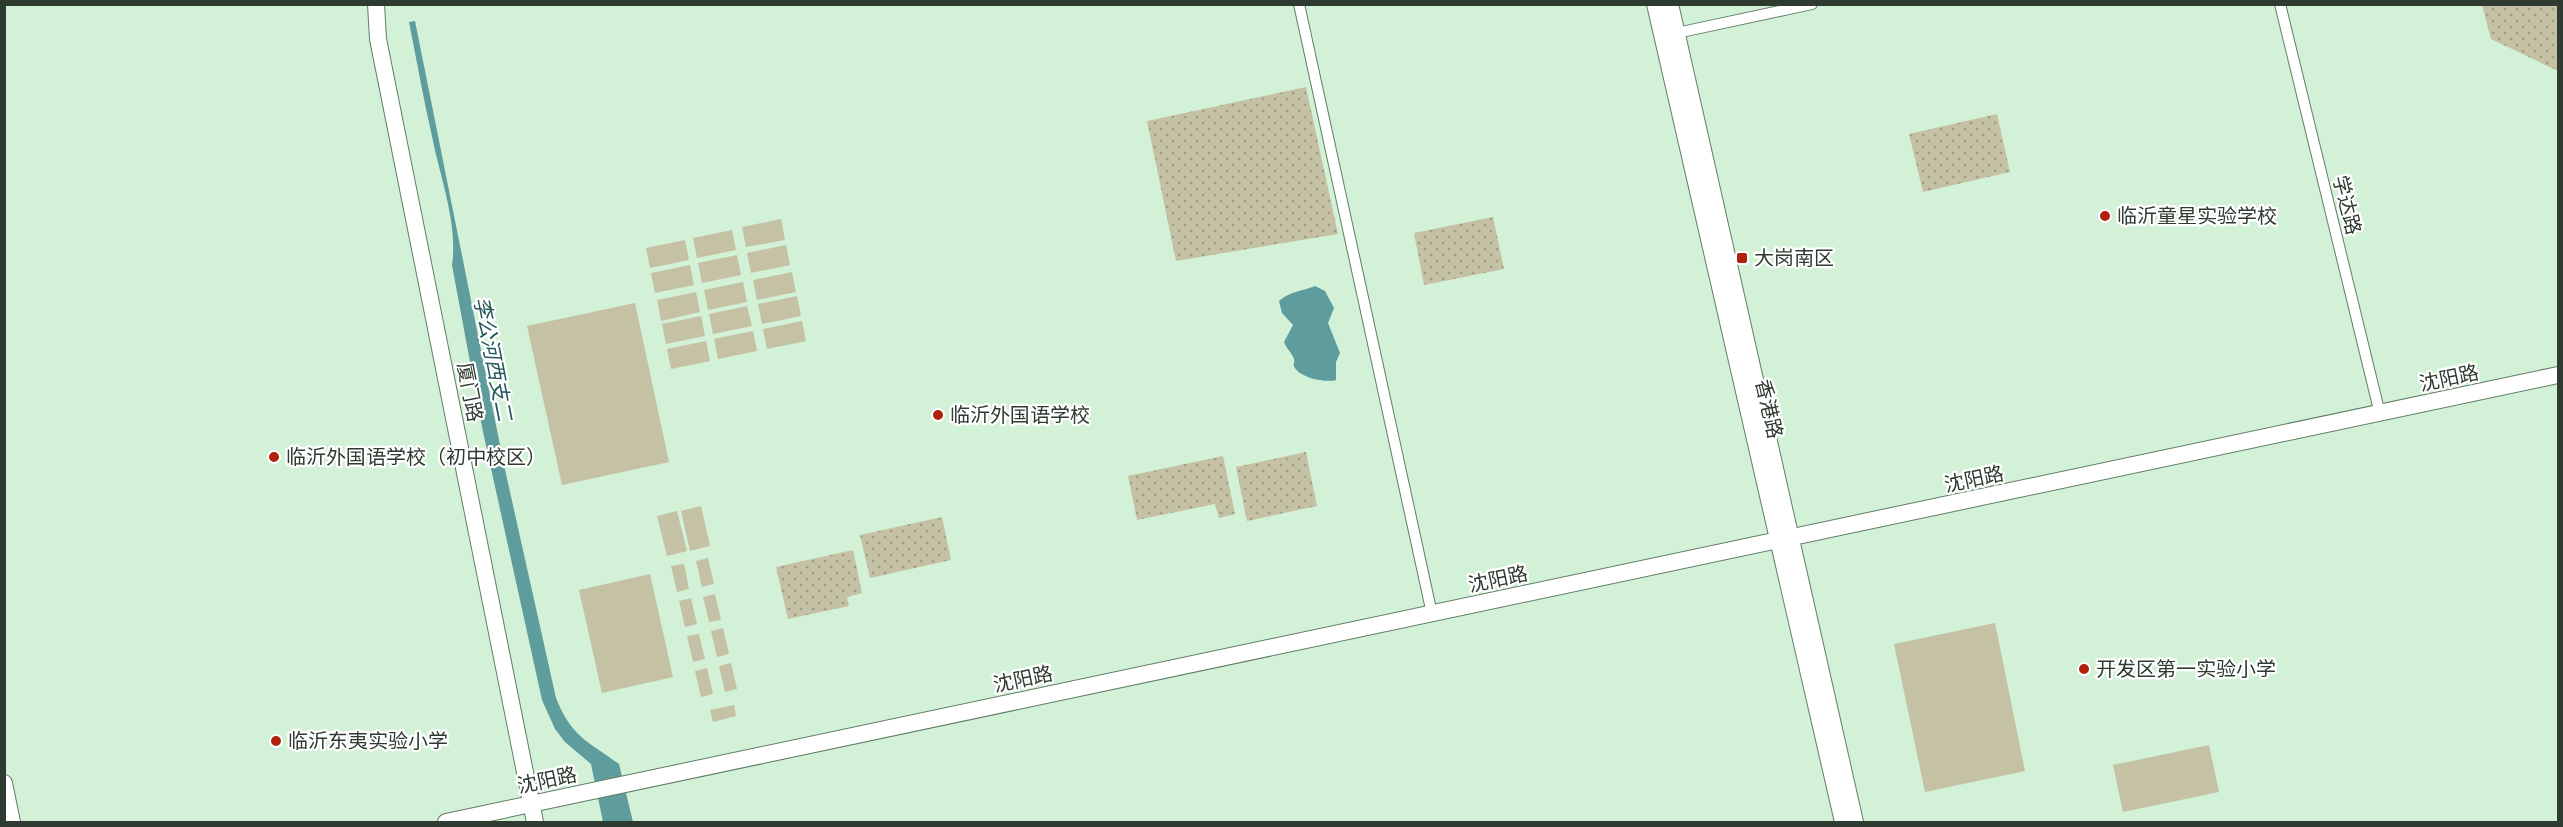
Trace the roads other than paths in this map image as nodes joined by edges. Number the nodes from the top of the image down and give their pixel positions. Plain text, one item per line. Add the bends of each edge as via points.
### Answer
1 (376, 4) edge
2 (1299, 4) edge
3 (1655, 4) edge
4 (1670, 4) edge
5 (1812, 4) edge
6 (2280, 4) edge
7 (1670, 35) junction
8 (2559, 375) edge
9 (2380, 414) junction
10 (1785, 540) junction
11 (1432, 614) junction
12 (4, 783) edge
13 (531, 805) junction
14 (12, 822) edge
15 (446, 822) edge
16 (535, 822) edge
17 (1843, 822) edge
18 (1855, 822) edge

1 - 13 street, 厦门路 via 378,39
2 - 11 street
3 - 7 street, 香港路
4 - 7 street, 香港路
5 - 7 street
6 - 9 street, 学达路
7 - 10 street, 香港路
8 - 9 street, 沈阳路
9 - 10 street, 沈阳路
10 - 11 street, 沈阳路
10 - 17 street, 香港路
10 - 18 street, 香港路
11 - 13 street, 沈阳路
12 - 14 street
13 - 15 street, 沈阳路
13 - 16 street, 厦门路

